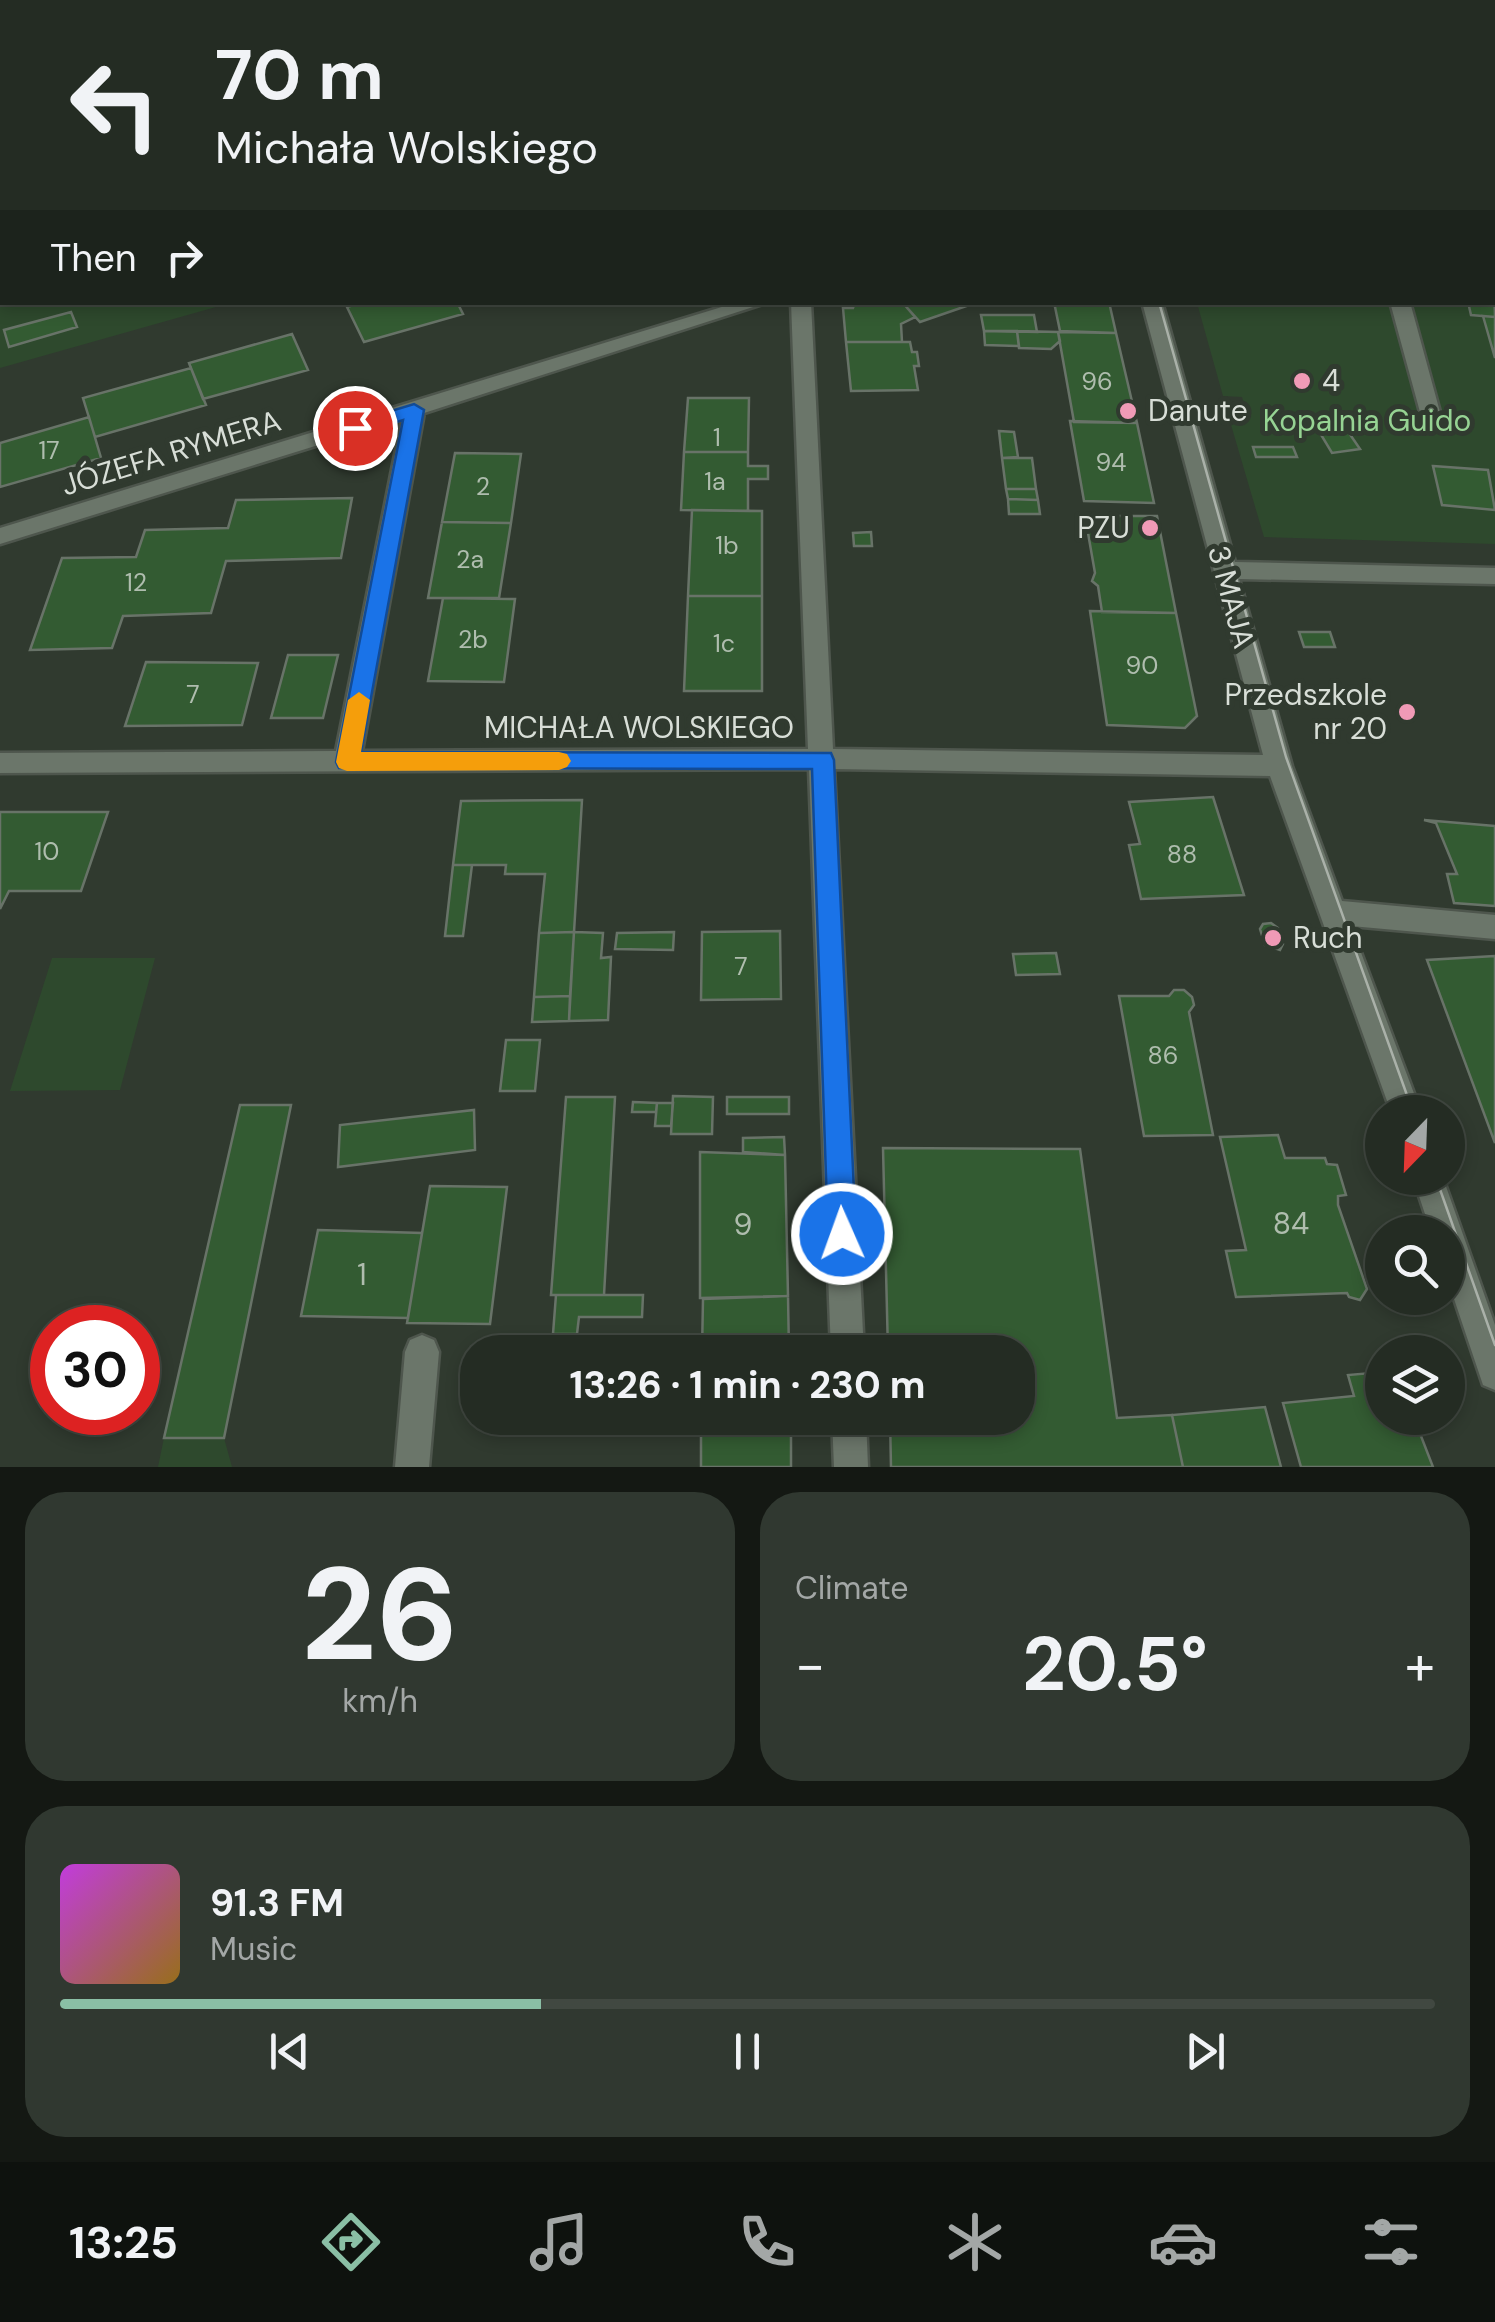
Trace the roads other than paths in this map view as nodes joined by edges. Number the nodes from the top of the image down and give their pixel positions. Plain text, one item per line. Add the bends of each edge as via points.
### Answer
1 (750, 305) edge
2 (801, 305) edge
3 (1153, 305) edge
4 (1401, 305) edge
5 (414, 410) junction
6 (1430, 412) dead end
7 (0, 536) edge
8 (1224, 570) junction
9 (1495, 576) edge
10 (823, 760) junction
11 (347, 762) junction
12 (0, 763) edge
13 (1279, 766) junction
14 (1333, 912) junction
15 (1495, 927) edge
16 (1400, 1095) edge
17 (1465, 1286) edge
18 (846, 1335) edge
19 (422, 1352) dead end
20 (1495, 1374) edge
21 (851, 1435) edge
22 (412, 1467) edge
23 (852, 1467) edge

1 - 5 street, JÓZEFA RYMERA
2 - 10 street
3 - 8 street, 3 MAJA
4 - 6 street
5 - 7 street, JÓZEFA RYMERA
5 - 11 street
8 - 9 street
8 - 13 street, 3 MAJA
10 - 11 street, MICHAŁA WOLSKIEGO
10 - 13 street, MICHAŁA WOLSKIEGO
10 - 18 street
11 - 12 street, MICHAŁA WOLSKIEGO
13 - 14 street, 3 MAJA
14 - 15 street
14 - 16 street, 3 MAJA
17 - 20 street
19 - 22 street
21 - 23 street

